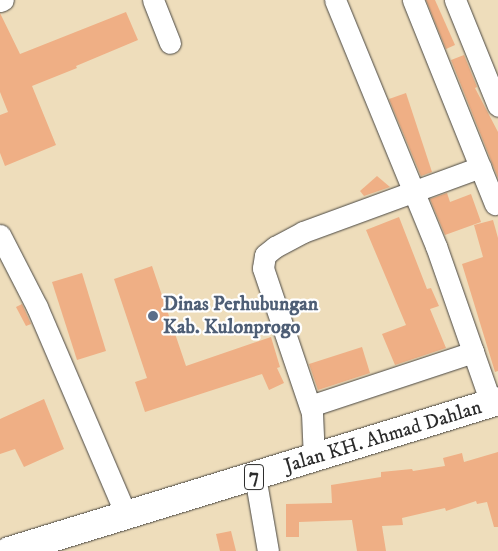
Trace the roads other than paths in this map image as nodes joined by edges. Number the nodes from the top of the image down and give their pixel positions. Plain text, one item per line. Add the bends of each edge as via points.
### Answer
1 (153, 0) edge
2 (335, 0) edge
3 (413, 0) edge
4 (455, 0) edge
5 (170, 44) dead end
6 (498, 106) edge
7 (481, 167) junction
8 (412, 191) junction
9 (495, 204) dead end
10 (0, 235) edge
11 (473, 352) junction
12 (494, 402) edge
13 (310, 406) junction
14 (314, 459) junction
15 (255, 476) junction
16 (126, 515) junction
17 (9, 551) edge
18 (268, 551) edge

1 - 5 street
2 - 8 street
3 - 7 street
4 - 6 street
7 - 8 street
7 - 9 street
8 - 11 street via 436,246
8 - 13 street via 303,232 265,255 263,268
10 - 16 street via 37,307
11 - 12 street
11 - 13 street
12 - 14 highway, Jalan KH. Ahmad Dahlan / 7
13 - 14 street
14 - 15 highway, Jalan KH. Ahmad Dahlan / 7
15 - 16 highway, Jalan KH. Ahmad Dahlan / 7
15 - 18 street
16 - 17 highway, Jalan KH. Ahmad Dahlan / 7

